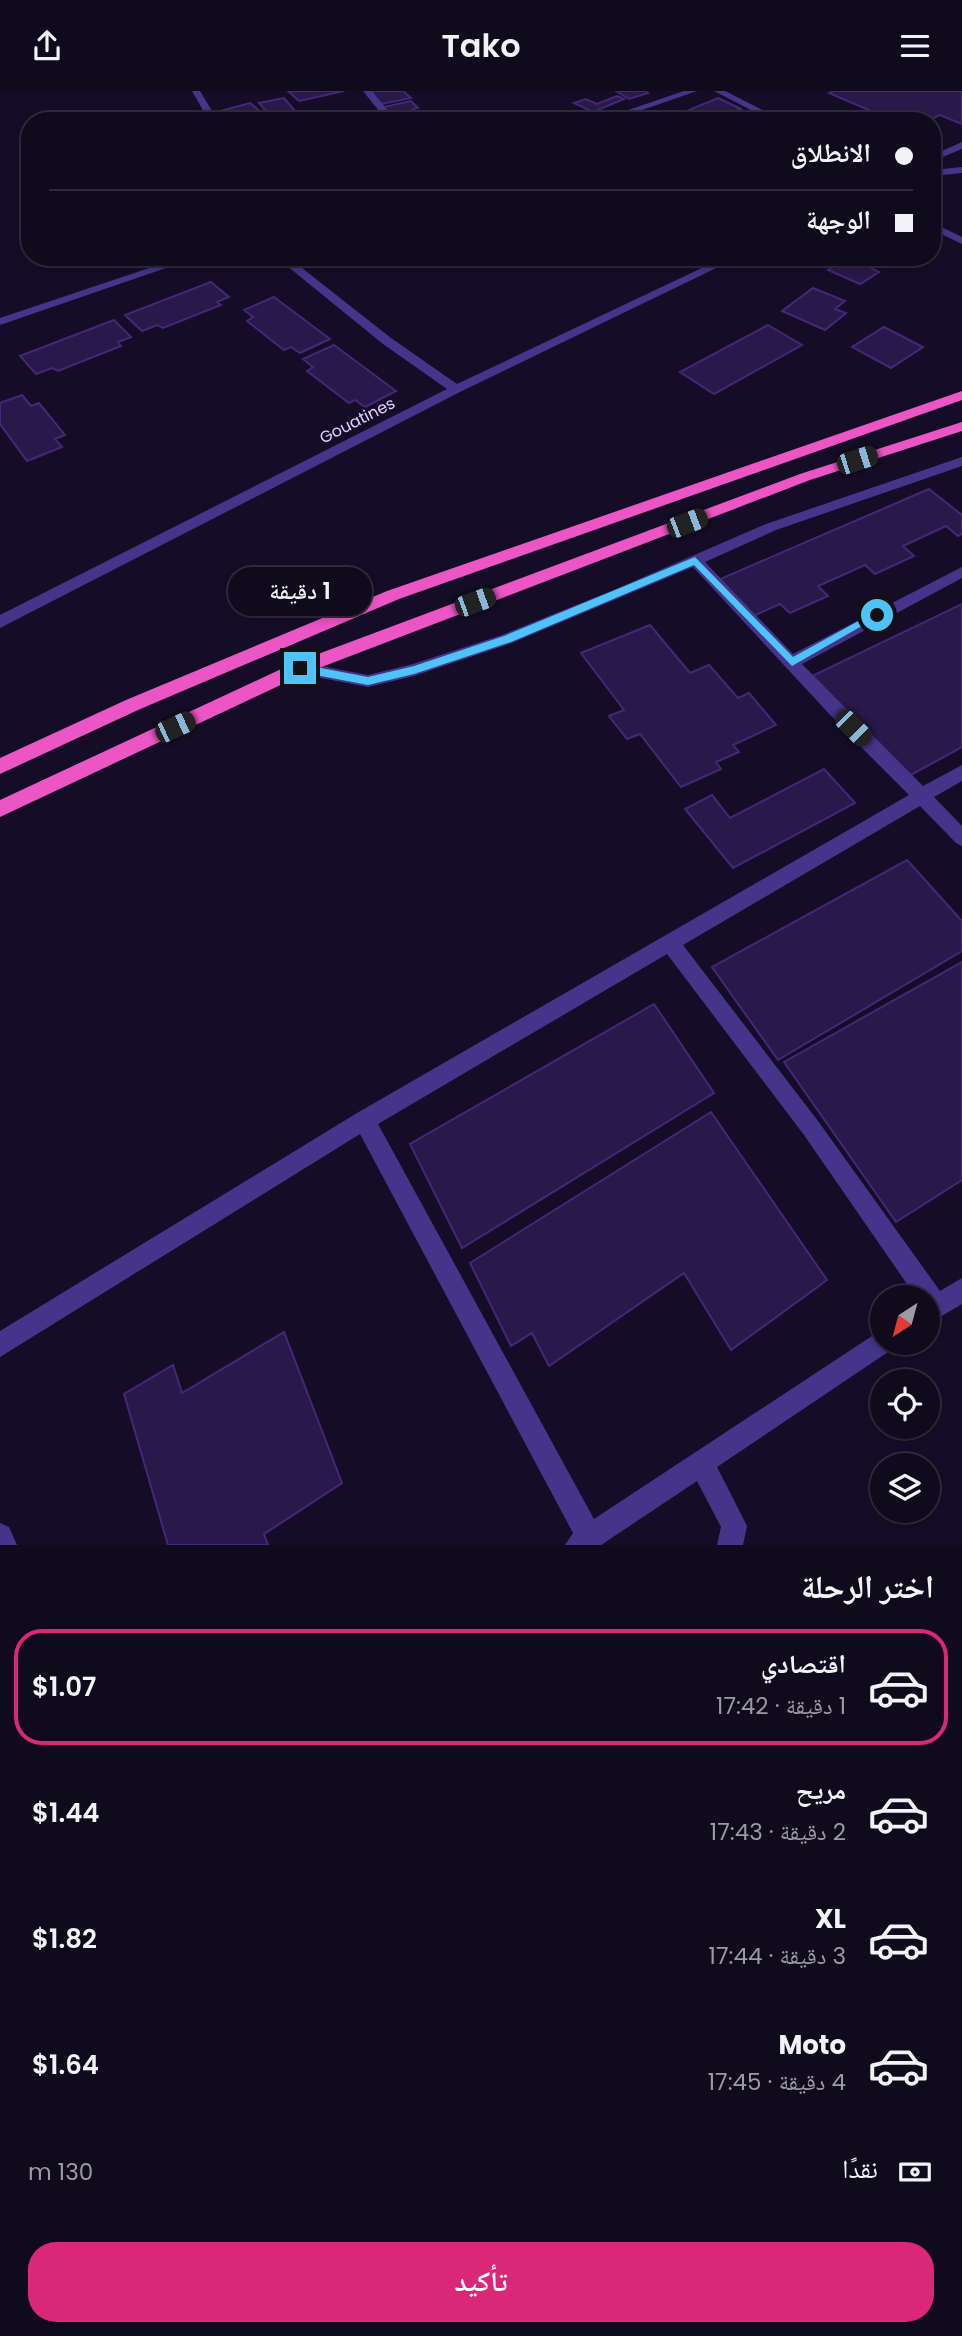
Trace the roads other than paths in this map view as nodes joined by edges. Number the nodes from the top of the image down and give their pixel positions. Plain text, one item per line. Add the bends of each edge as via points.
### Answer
1 (196, 91) edge
2 (367, 91) edge
3 (692, 91) edge
4 (718, 91) edge
5 (209, 112) edge
6 (384, 112) edge
7 (628, 112) edge
8 (761, 112) edge
9 (962, 145) edge
10 (941, 154) edge
11 (962, 170) edge
12 (941, 172) edge
13 (941, 230) edge
14 (962, 241) edge
15 (166, 266) edge
16 (292, 266) edge
17 (711, 266) edge
18 (0, 322) edge
19 (456, 390) junction
20 (962, 395) edge
21 (962, 426) edge
22 (962, 461) edge
23 (695, 561) junction
24 (962, 572) edge
25 (0, 622) edge
26 (792, 663) junction
27 (300, 668) junction
28 (0, 766) edge
29 (962, 772) edge
30 (922, 796) junction
31 (0, 809) edge
32 (962, 838) edge
33 (670, 943) junction
34 (364, 1119) junction
35 (916, 1285) edge
36 (962, 1290) edge
37 (940, 1304) edge
38 (0, 1345) edge
39 (870, 1351) edge
40 (701, 1462) junction
41 (0, 1535) edge
42 (583, 1541) edge
43 (4, 1545) edge
44 (730, 1545) edge

1 - 5 street
2 - 6 street
3 - 7 street
4 - 8 street
9 - 10 street
11 - 12 street
13 - 14 street
15 - 18 street
16 - 19 street
17 - 19 street, Gouatines
19 - 25 street, Gouatines
20 - 28 highway via 393,595
21 - 27 highway via 805,477
22 - 23 street via 771,527
23 - 26 street
23 - 27 street via 507,639 414,670 368,681
24 - 26 street
26 - 30 street
27 - 31 highway
29 - 30 street
30 - 32 street
30 - 33 street
33 - 34 street
33 - 35 street via 811,1128
34 - 38 street
34 - 42 street
36 - 37 street
39 - 40 street
40 - 42 street
40 - 44 street via 733,1526
41 - 43 street

